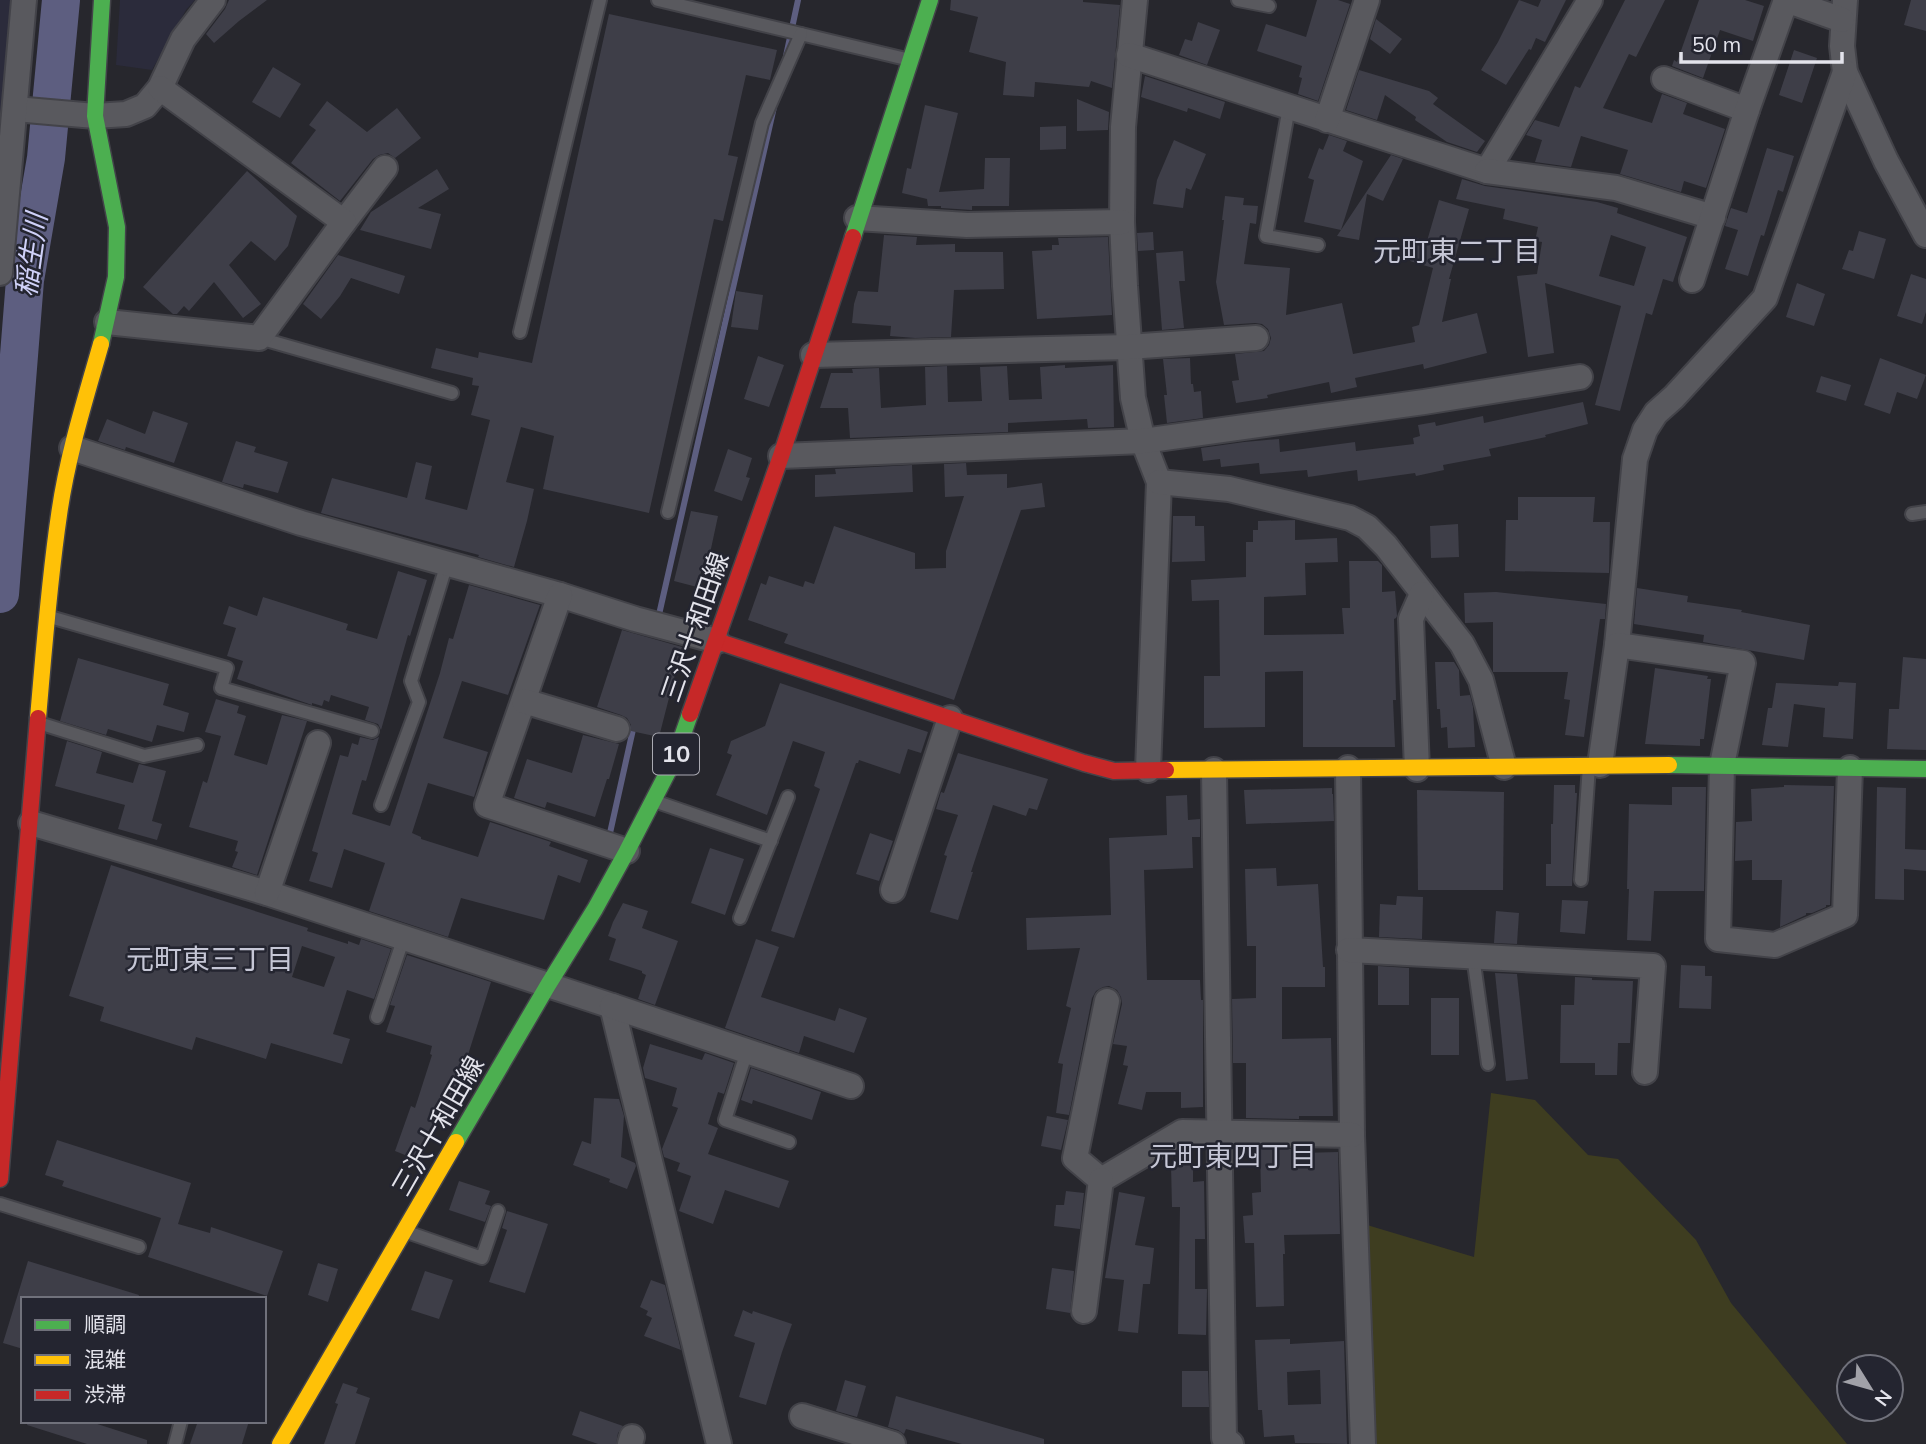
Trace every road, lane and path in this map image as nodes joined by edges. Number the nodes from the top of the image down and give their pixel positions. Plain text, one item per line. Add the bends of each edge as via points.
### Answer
1 (24, 0) edge
2 (102, 0) edge
3 (213, 0) edge
4 (600, 0) edge
5 (658, 0) edge
6 (930, 0) edge
7 (1135, 0) edge
8 (1238, 0) edge
9 (1367, 0) edge
10 (1590, 0) edge
11 (1269, 6) dead end
12 (1844, 10) edge
13 (801, 34) junction
14 (1129, 55) junction
15 (910, 60) junction
16 (1844, 72) junction
17 (1664, 79) dead end
18 (160, 88) junction
19 (1289, 107) junction
20 (24, 110) junction
21 (1747, 110) junction
22 (95, 116) junction
23 (1327, 120) junction
24 (386, 168) dead end
25 (1487, 171) junction
26 (1713, 217) junction
27 (858, 218) junction
28 (344, 222) junction
29 (1122, 222) junction
30 (1926, 235) edge
31 (1318, 245) dead end
32 (0, 273) edge
33 (1692, 280) dead end
34 (107, 322) junction
35 (520, 332) dead end
36 (259, 338) junction
37 (1256, 338) dead end
38 (1128, 347) junction
39 (813, 355) junction
40 (1580, 377) dead end
41 (452, 393) dead end
42 (1143, 441) junction
43 (72, 448) junction
44 (781, 456) junction
45 (1159, 482) junction
46 (668, 512) dead end
47 (1926, 512) edge
48 (1912, 514) dead end
49 (447, 563) junction
50 (1422, 594) junction
51 (560, 595) junction
52 (48, 616) junction
53 (717, 641) junction
54 (1616, 645) junction
55 (523, 701) junction
56 (950, 718) junction
57 (38, 723) junction
58 (617, 729) dead end
59 (372, 731) dead end
60 (318, 743) dead end
61 (197, 745) dead end
62 (1595, 765) junction
63 (1722, 765) junction
64 (1348, 768) junction
65 (1504, 768) junction
66 (1850, 768) junction
67 (1417, 769) junction
68 (1926, 769) edge
69 (1148, 770) junction
70 (1213, 770) junction
71 (788, 797) dead end
72 (653, 801) junction
73 (381, 806) dead end
74 (31, 822) junction
75 (771, 841) junction
76 (627, 851) junction
77 (1581, 880) dead end
78 (893, 890) dead end
79 (267, 892) junction
80 (740, 918) dead end
81 (404, 937) junction
82 (1349, 950) junction
83 (1473, 956) junction
84 (548, 985) junction
85 (1107, 1001) dead end
86 (612, 1006) junction
87 (377, 1017) dead end
88 (747, 1051) junction
89 (1488, 1064) dead end
90 (1645, 1072) dead end
91 (851, 1086) dead end
92 (1219, 1134) junction
93 (1352, 1135) junction
94 (789, 1142) dead end
95 (0, 1179) edge
96 (1101, 1180) junction
97 (0, 1204) edge
98 (498, 1211) dead end
99 (405, 1232) junction
100 (139, 1247) dead end
101 (1084, 1311) dead end
102 (802, 1416) dead end
103 (180, 1423) edge
104 (175, 1444) edge
105 (280, 1444) edge
106 (719, 1444) edge
107 (893, 1444) edge
108 (1231, 1444) edge
109 (1363, 1444) edge

1 - 20 street
2 - 22 street
3 - 18 street via 183,39
4 - 35 lane
5 - 13 lane
6 - 15 street, 三沢十和田線 / 10
7 - 14 street
8 - 11 lane
9 - 23 street
10 - 25 street
12 - 16 street
12 - 21 street via 1786,1
13 - 15 lane
13 - 46 lane via 762,123
14 - 19 street
14 - 29 street
15 - 27 street, 三沢十和田線 / 10
16 - 30 street
16 - 54 street via 1765,298 1656,413 1646,430 1635,459
17 - 21 street
18 - 22 street via 145,106 126,114
18 - 28 street
19 - 23 street
19 - 31 lane via 1266,236
20 - 22 street
20 - 32 street
21 - 26 street
22 - 34 street via 117,227 116,277
23 - 25 street
24 - 28 street
25 - 26 street via 1616,188
26 - 33 street
27 - 29 street via 967,225
27 - 39 street, 三沢十和田線 / 10
28 - 36 street
29 - 38 street
34 - 36 street
34 - 43 street
36 - 41 lane
37 - 38 street
38 - 39 street
38 - 42 street
39 - 44 street, 三沢十和田線 / 10
40 - 42 street
42 - 44 street
42 - 45 street
43 - 49 street via 301,523
43 - 52 street via 59,514
44 - 53 street, 三沢十和田線 / 10
45 - 50 street via 1229,489 1350,518 1386,546
45 - 69 street
47 - 48 lane
49 - 51 street
49 - 73 lane via 411,681 419,702
50 - 65 street via 1462,644 1481,680
50 - 67 street via 1411,619
51 - 53 street
51 - 55 street
52 - 57 street
52 - 59 lane via 227,668 221,688
53 - 56 street
53 - 72 street, 三沢十和田線 / 10 via 674,760
54 - 62 street
54 - 63 street via 1743,663
55 - 58 street
55 - 76 street via 487,805
56 - 69 street via 1114,771
56 - 78 street
57 - 61 lane via 144,756
57 - 74 street
60 - 79 street
62 - 63 street
62 - 65 street
62 - 77 lane
63 - 66 street
63 - 66 street via 1718,939 1775,945 1845,915
64 - 67 street
64 - 70 street
64 - 82 street
65 - 67 street
66 - 68 street
69 - 70 street
70 - 92 street
71 - 75 lane
72 - 75 lane
72 - 76 street, 三沢十和田線 / 10
74 - 79 street
74 - 95 street
75 - 80 lane
76 - 84 street, 三沢十和田線 / 10
79 - 81 street
81 - 84 street
81 - 87 lane
82 - 83 street
82 - 93 street
83 - 89 lane
83 - 90 street via 1653,966
84 - 86 street
84 - 99 street, 三沢十和田線 / 10
85 - 96 street via 1075,1158
86 - 88 street
86 - 106 street
88 - 91 street
88 - 94 lane via 725,1120
92 - 93 street
92 - 96 street via 1182,1132
92 - 108 street via 1224,1438
93 - 109 street
96 - 101 street
97 - 100 lane
98 - 99 lane via 482,1258
99 - 105 street, 三沢十和田線 / 10
102 - 107 street
103 - 104 lane

